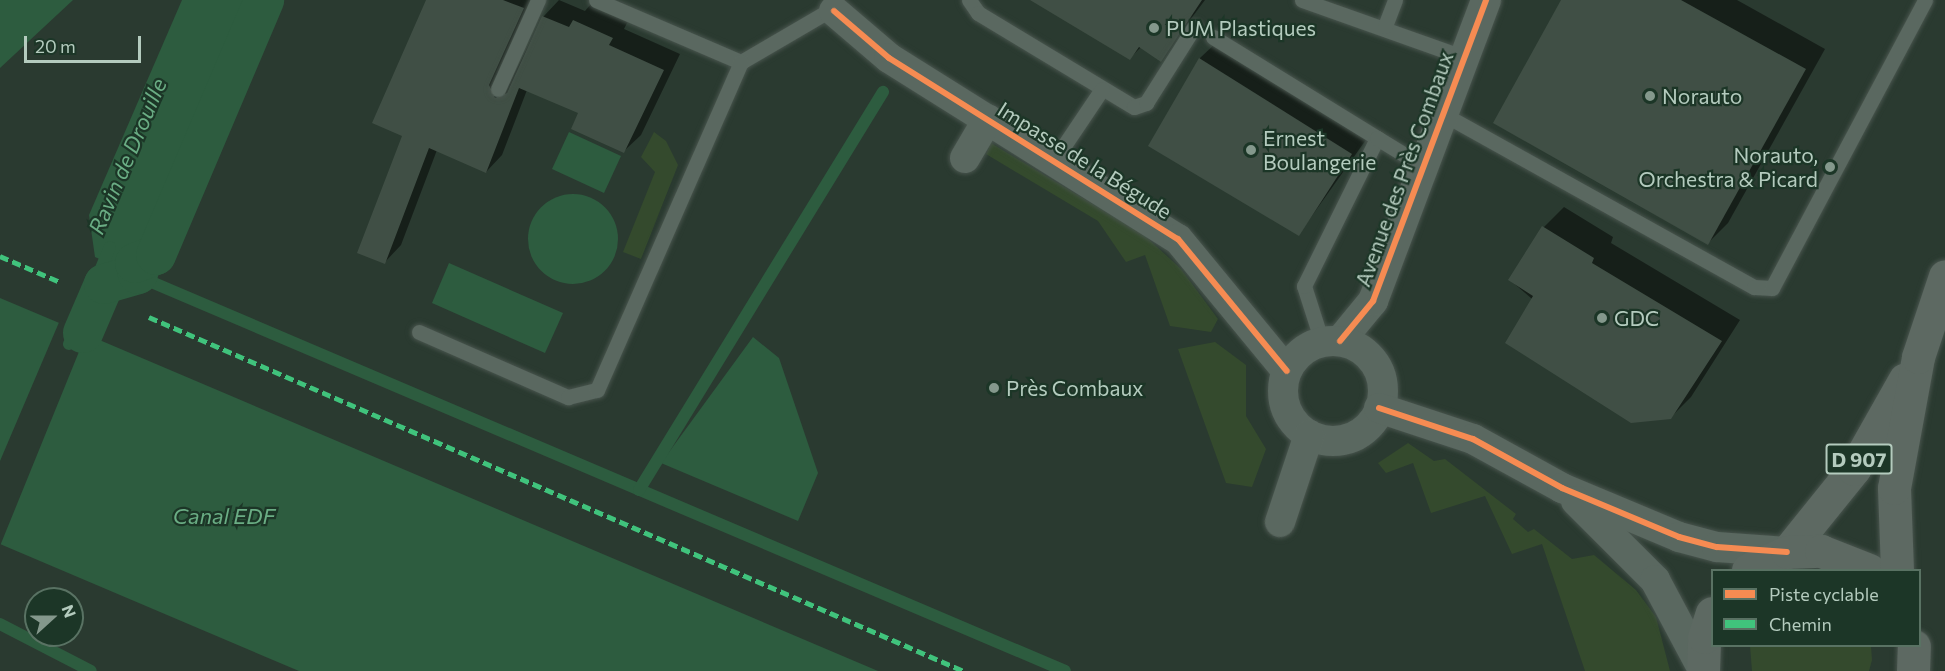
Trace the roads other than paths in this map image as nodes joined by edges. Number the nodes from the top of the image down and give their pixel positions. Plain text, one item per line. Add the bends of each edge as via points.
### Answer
1 (538, 0) edge
2 (596, 0) edge
3 (969, 0) edge
4 (1302, 0) edge
5 (1395, 0) edge
6 (1486, 0) edge
7 (1925, 0) edge
8 (838, 5) edge
9 (1385, 26) junction
10 (1194, 27) dead end
11 (1212, 37) dead end
12 (1463, 57) junction
13 (741, 62) junction
14 (498, 89) dead end
15 (1102, 89) junction
16 (1443, 114) junction
17 (988, 119) junction
18 (1377, 138) junction
19 (965, 158) dead end
20 (1055, 159) junction
21 (1423, 166) junction
22 (1945, 276) edge
23 (1373, 301) junction
24 (419, 332) dead end
25 (1331, 342) junction
26 (1918, 357) junction
27 (1376, 366) junction
28 (1287, 371) junction
29 (1379, 408) junction
30 (1310, 435) junction
31 (1563, 488) junction
32 (1280, 522) dead end
33 (1787, 552) junction
34 (1750, 569) edge
35 (1866, 569) edge
36 (1897, 569) edge
37 (1711, 619) edge
38 (1914, 647) edge
39 (1703, 671) edge
40 (1913, 671) edge

1 - 14 lane
2 - 13 lane
3 - 15 lane via 978,13
4 - 9 lane
5 - 9 lane
6 - 12 street, Avenue des Près Combaux
7 - 16 lane via 1772,288 1754,287
8 - 13 lane
8 - 17 street, Impasse de la Bégude via 889,58
9 - 12 lane
10 - 15 lane via 1146,103 1127,106
11 - 18 lane
12 - 16 street, Avenue des Près Combaux
13 - 24 lane via 597,390 568,397
15 - 20 lane
16 - 21 street, Avenue des Près Combaux
17 - 19 street
17 - 20 street, Impasse de la Bégude
18 - 21 lane
18 - 25 lane via 1304,286
20 - 28 street, Impasse de la Bégude via 1178,239
21 - 23 street, Avenue des Près Combaux
22 - 26 main road, D 907
23 - 25 street, Avenue des Près Combaux
23 - 27 street, Avenue des Près Combaux
25 - 27 street via 1367,354
25 - 28 street via 1307,348
26 - 33 main road, D 907 via 1854,469
26 - 36 main road, D 907 via 1894,488
27 - 29 street via 1382,380
28 - 30 street via 1288,412
29 - 30 street via 1371,423 1350,437
29 - 31 street via 1473,440
30 - 32 street
31 - 33 street via 1702,545
31 - 39 street via 1655,580
33 - 34 main road
33 - 35 main road via 1821,551
37 - 39 main road via 1704,637
38 - 40 main road

